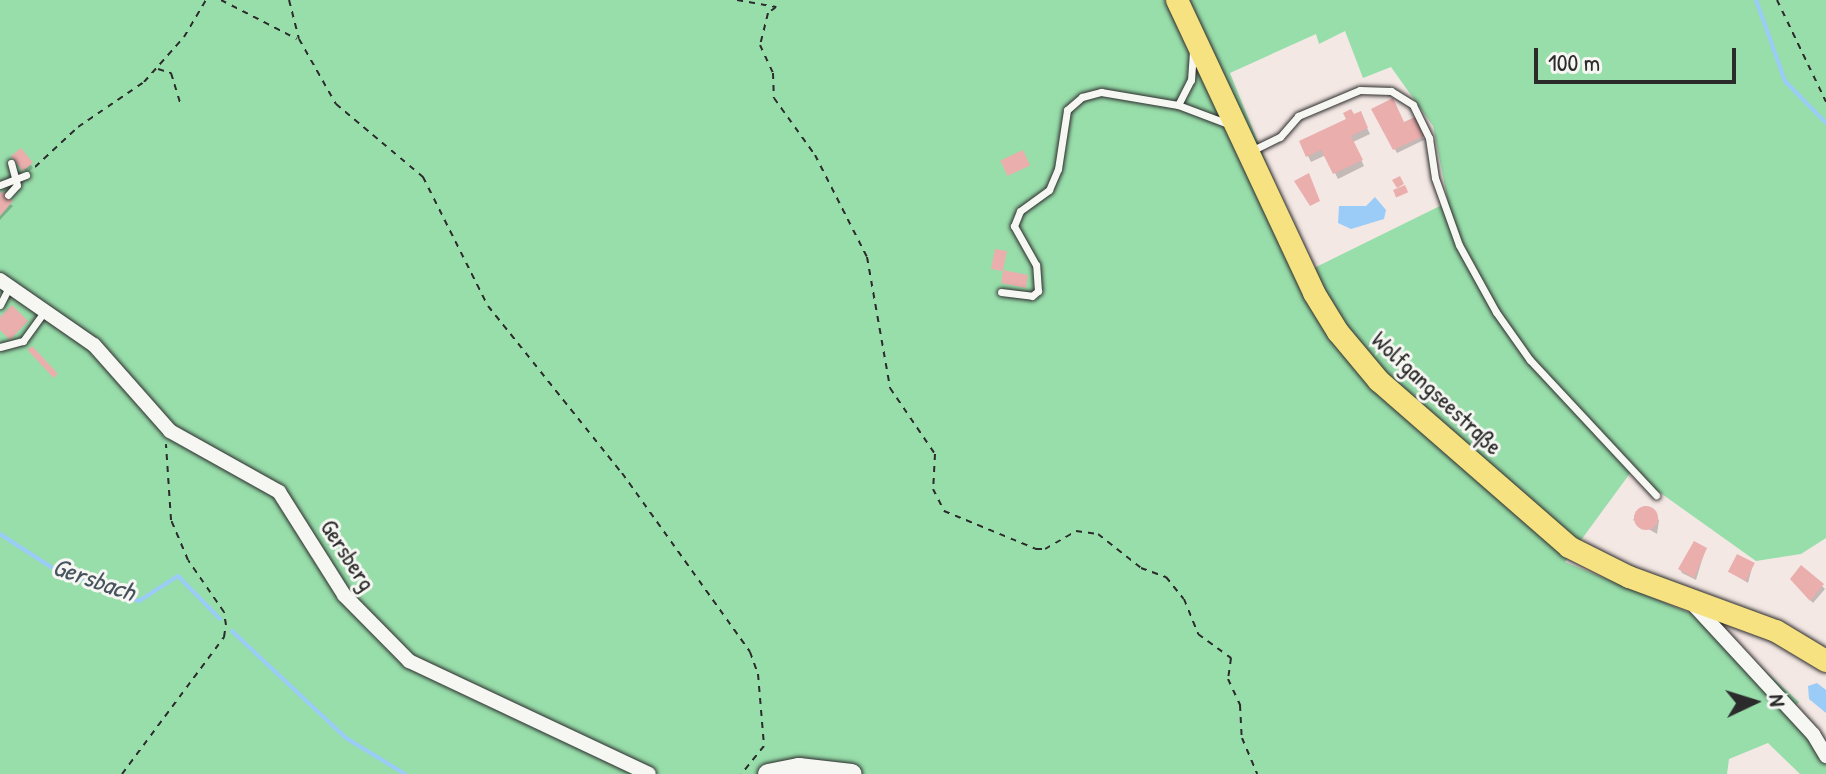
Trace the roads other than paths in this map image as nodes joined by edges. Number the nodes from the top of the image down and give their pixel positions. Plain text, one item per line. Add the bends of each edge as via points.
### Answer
1 (1177, 0) edge
2 (1200, 44) junction
3 (1178, 105) junction
4 (1237, 124) junction
5 (1249, 152) junction
6 (11, 163) dead end
7 (26, 175) road end
8 (17, 180) junction
9 (1, 183) edge
10 (8, 195) dead end
11 (5, 283) edge
12 (1001, 292) dead end
13 (0, 305) edge
14 (47, 309) junction
15 (0, 347) edge
16 (1656, 495) dead end
17 (1685, 595) junction
18 (1826, 661) edge
19 (1826, 756) edge
20 (649, 774) edge
21 (768, 774) edge
22 (852, 774) edge

1 - 2 main road, Wolfgangseestraße
2 - 3 lane via 1193,49 1191,80
2 - 4 main road, Wolfgangseestraße
3 - 4 lane via 1227,126
3 - 12 lane via 1101,92 1082,97 1067,110 1058,169 1049,190 1020,211 1014,226 1036,265 1038,291 1032,296
4 - 5 main road, Wolfgangseestraße
5 - 16 lane via 1280,137 1298,116 1360,90 1391,91 1413,105 1429,138 1435,178 1459,245 1496,312 1530,360
5 - 17 main road, Wolfgangseestraße via 1325,312 1379,381 1569,547 1629,577
6 - 8 lane
7 - 8 lane
8 - 9 lane
8 - 10 lane
11 - 13 lane
11 - 14 street, Gersberg
14 - 15 lane via 23,341
14 - 20 street, Gersberg via 94,345 170,431 279,492 344,595 409,661
17 - 18 main road, Wolfgangseestraße via 1776,631
17 - 19 street via 1813,734
21 - 22 main road via 814,768

